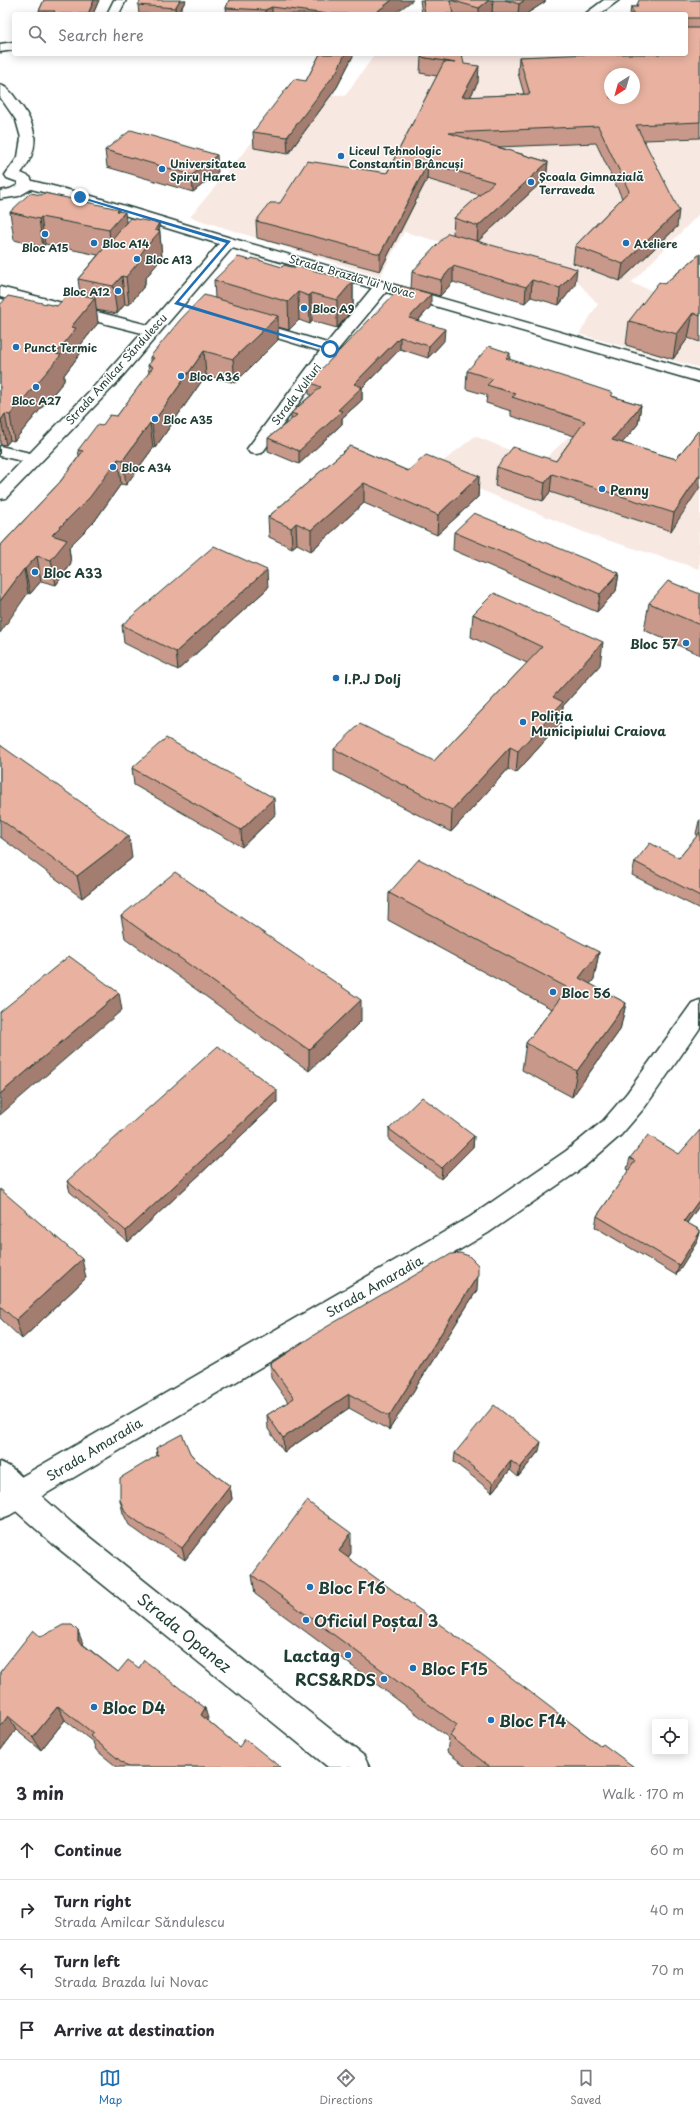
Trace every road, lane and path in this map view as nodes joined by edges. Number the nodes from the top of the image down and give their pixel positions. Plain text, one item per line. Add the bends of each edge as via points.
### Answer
1 (120, 0) edge
2 (613, 0) edge
3 (114, 12) edge
4 (594, 12) edge
5 (12, 46) edge
6 (0, 48) edge
7 (0, 89) edge
8 (4, 174) edge
9 (26, 184) junction
10 (0, 195) edge
11 (229, 242) junction
12 (383, 285) junction
13 (0, 292) edge
14 (234, 321) edge
15 (152, 331) junction
16 (330, 349) junction
17 (700, 377) edge
18 (256, 449) dead end
19 (0, 451) edge
20 (34, 459) junction
21 (0, 494) edge
22 (700, 1010) edge
23 (6, 1492) edge
24 (353, 1767) edge

1 - 3 street
2 - 4 street
5 - 6 street
7 - 8 street via 22,115 29,138 24,158
8 - 9 street, Strada Brazda lui Novac via 23,178
9 - 10 street via 19,192
9 - 11 street, Strada Brazda lui Novac via 80,197
11 - 12 street, Strada Brazda lui Novac
11 - 15 street, Strada Amilcar Săndulescu via 183,305
12 - 16 street, Strada Vulturi
12 - 17 street, Strada Brazda lui Novac
13 - 15 street
14 - 16 street
15 - 20 street, Strada Amilcar Săndulescu via 108,382
16 - 18 street, Strada Vulturi
19 - 20 street
20 - 21 street, Strada Amilcar Săndulescu
22 - 23 street, Strada Amaradia via 636,1100 612,1128 575,1159 479,1225 81,1457
23 - 24 street, Strada Opanez via 63,1534

